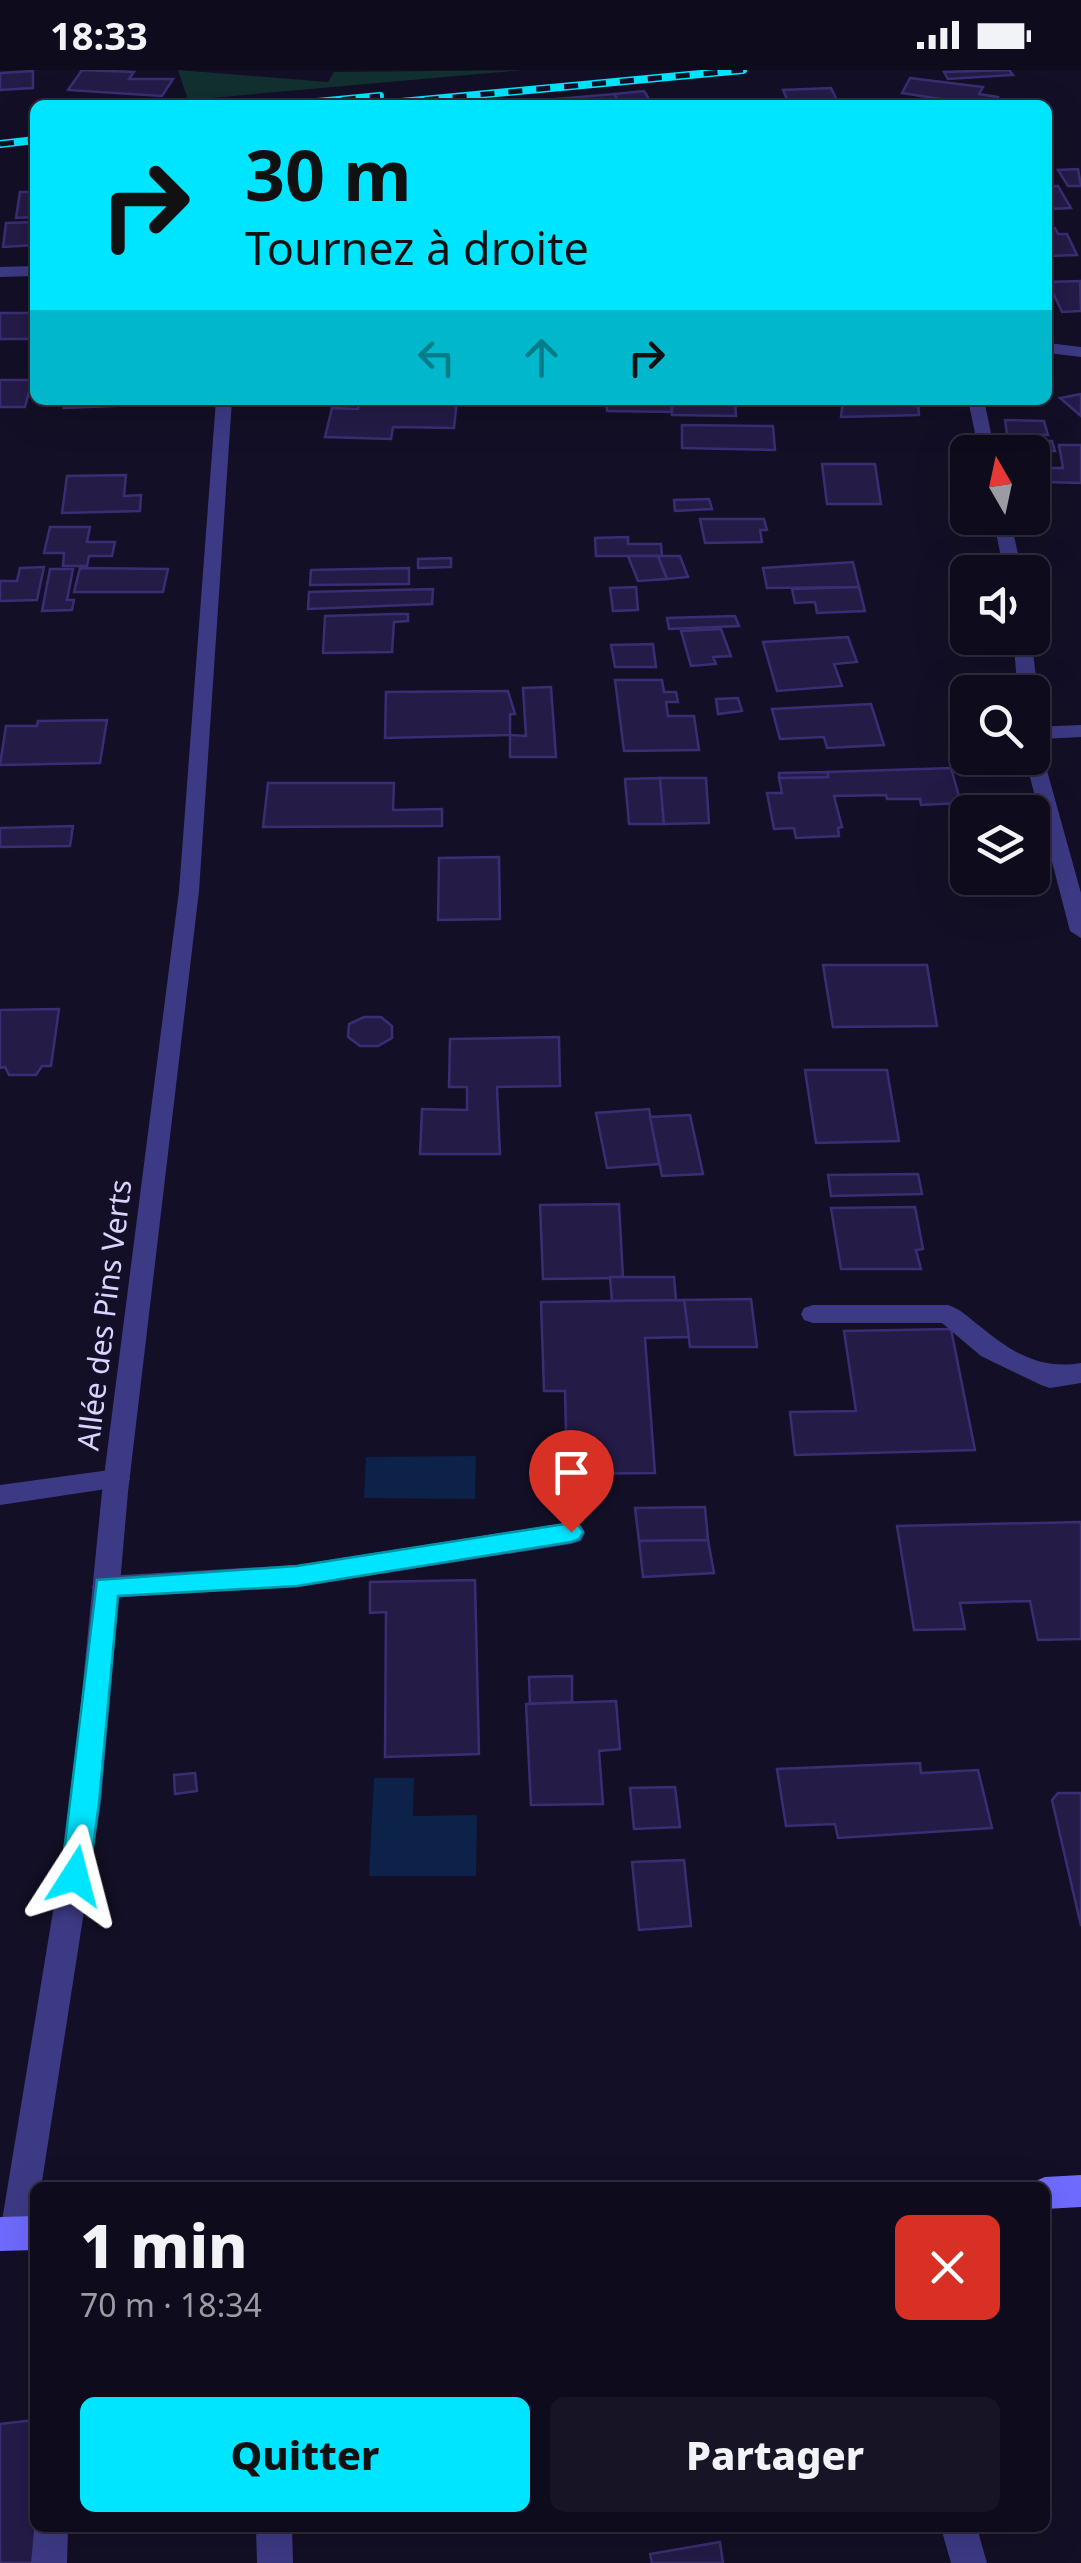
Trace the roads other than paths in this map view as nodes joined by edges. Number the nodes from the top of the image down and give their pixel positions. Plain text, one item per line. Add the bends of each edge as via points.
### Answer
1 (30, 271) edge
2 (0, 272) edge
3 (1052, 348) edge
4 (1081, 352) edge
5 (224, 405) edge
6 (977, 405) edge
7 (984, 435) edge
8 (1081, 732) edge
9 (1050, 733) edge
10 (1038, 775) edge
11 (1081, 931) edge
12 (813, 1314) dead end
13 (1081, 1373) edge
14 (117, 1480) junction
15 (0, 1496) edge
16 (571, 1532) dead end
17 (106, 1587) junction
18 (1081, 2191) edge
19 (1050, 2193) edge
20 (17, 2233) edge
21 (50, 2532) edge
22 (274, 2532) edge
23 (960, 2532) edge
24 (49, 2563) edge
25 (275, 2563) edge
26 (968, 2563) edge

1 - 2 street
3 - 4 street
5 - 14 street, Allée des Pins Verts via 189,891
6 - 7 street
8 - 9 street
10 - 11 street
12 - 13 street via 948,1314 990,1349 1050,1378
14 - 15 street
14 - 17 street, Allée des Pins Verts
16 - 17 street via 297,1576
17 - 20 street, Allée des Pins Verts via 86,1802
18 - 19 main road
21 - 24 street
22 - 25 street
23 - 26 street

